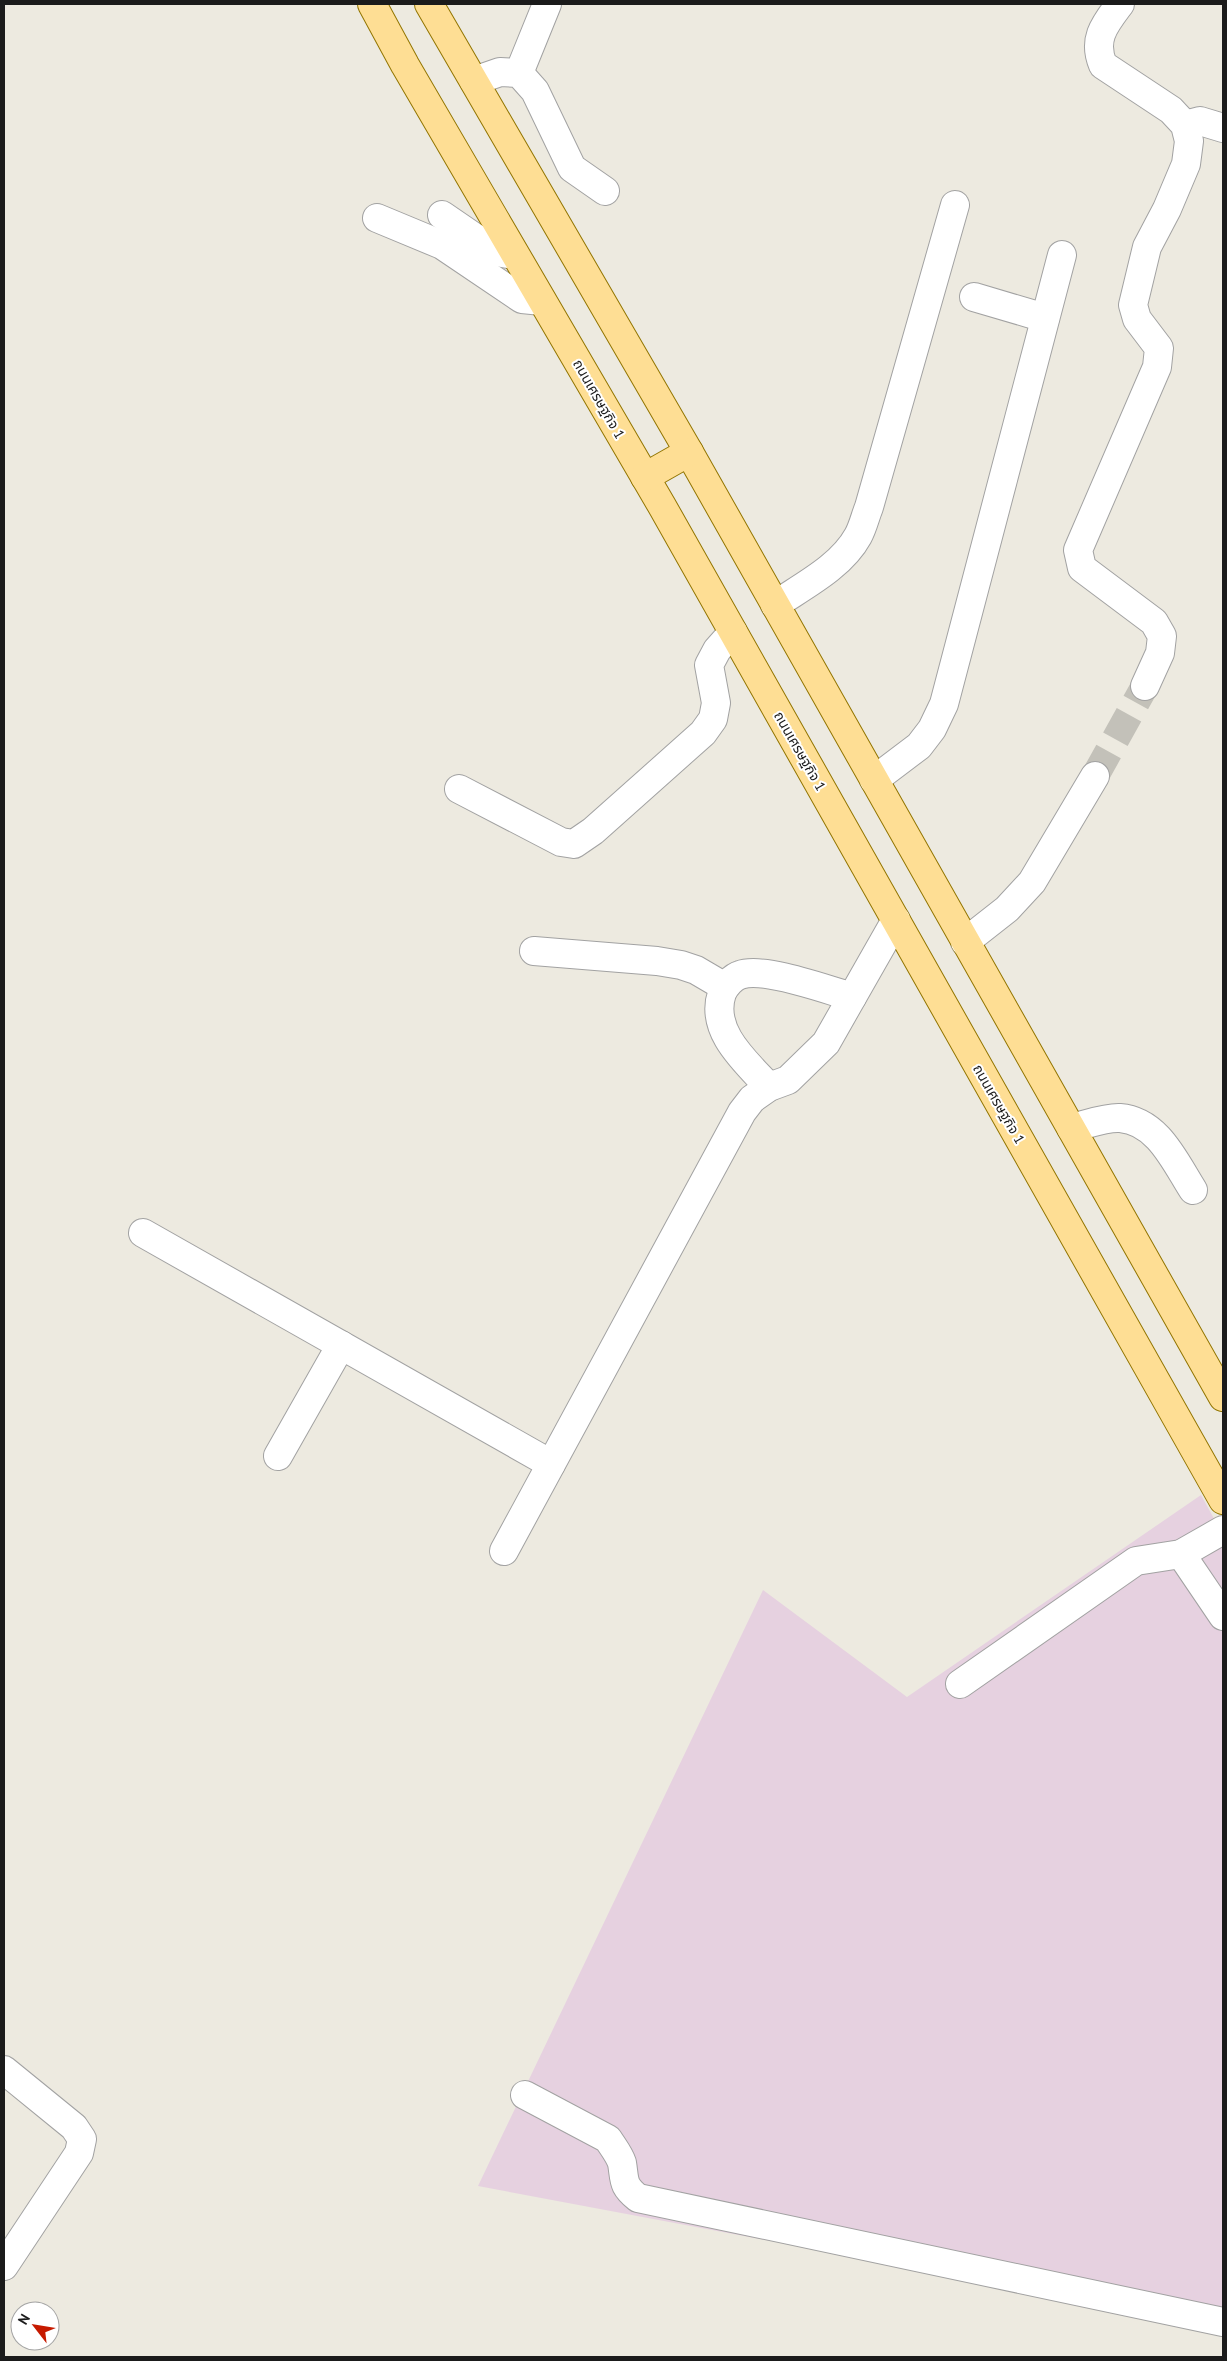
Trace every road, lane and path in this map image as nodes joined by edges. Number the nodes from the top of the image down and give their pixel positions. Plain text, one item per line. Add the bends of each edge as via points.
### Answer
1 (372, 4) edge
2 (429, 4) edge
3 (547, 4) edge
4 (1120, 4) edge
5 (519, 73) junction
6 (474, 82) junction
7 (1185, 125) junction
8 (1223, 128) edge
9 (606, 191) dead end
10 (955, 205) dead end
11 (442, 216) dead end
12 (377, 218) dead end
13 (515, 254) junction
14 (1062, 256) dead end
15 (974, 298) dead end
16 (542, 301) junction
17 (1046, 318) junction
18 (689, 452) junction
19 (645, 476) junction
20 (776, 605) junction
21 (733, 632) junction
22 (1146, 686) tunnel mouth
23 (1095, 776) tunnel mouth
24 (874, 780) junction
25 (459, 789) dead end
26 (896, 920) junction
27 (966, 942) junction
28 (534, 952) dead end
29 (725, 987) junction
30 (852, 997) junction
31 (769, 1087) junction
32 (1071, 1128) junction
33 (1193, 1190) dead end
34 (143, 1233) dead end
35 (341, 1345) junction
36 (1223, 1397) edge
37 (278, 1456) dead end
38 (551, 1464) junction
39 (1223, 1500) edge
40 (1223, 1530) edge
41 (504, 1551) dead end
42 (1181, 1554) junction
43 (1223, 1616) edge
44 (960, 1684) dead end
45 (4, 2070) edge
46 (525, 2096) dead end
47 (4, 2266) edge
48 (1223, 2322) edge

1 - 13 main road, ถนนเศรษฐกิจ 1
2 - 6 main road
3 - 5 street
4 - 7 street via 1105,24 1099,41 1098,53 1104,65 1171,110
5 - 6 street via 500,72
5 - 9 street via 535,91 572,168
6 - 18 main road
7 - 8 street via 1200,121
7 - 22 street via 1190,141 1186,164 1147,247 1133,305 1137,319 1159,348 1157,367 1078,550 1082,568 1154,622 1162,636 1160,653
10 - 20 street via 858,537 822,573
11 - 13 street via 496,252
12 - 16 street via 442,245 522,299
13 - 16 main road, ถนนเศรษฐกิจ 1
14 - 17 street
15 - 17 street
16 - 19 main road, ถนนเศรษฐกิจ 1
17 - 24 street via 944,704 920,746
18 - 19 main road
18 - 20 main road
19 - 21 main road, ถนนเศรษฐกิจ 1
20 - 24 main road
21 - 25 street via 708,665 716,703 713,719 703,733 593,831 574,844 561,842
21 - 26 main road, ถนนเศรษฐกิจ 1
23 - 27 street via 1032,882 1001,915
24 - 27 main road
26 - 30 street
26 - 39 main road, ถนนเศรษฐกิจ 1
27 - 32 main road
28 - 29 street via 657,960 696,970
29 - 30 street via 740,975 758,974 781,977
29 - 31 street via 718,1007 720,1021 734,1049
30 - 31 street via 826,1043 810,1061 788,1080
31 - 38 street via 752,1098 742,1112
32 - 33 street via 1119,1117 1139,1122 1157,1134
32 - 36 main road
34 - 35 street
35 - 37 street
35 - 38 street
38 - 41 street
40 - 42 street
42 - 43 street
42 - 44 street via 1136,1561
45 - 47 street via 74,2127 82,2139 79,2153
46 - 48 street via 608,2139 622,2164 622,2177 628,2190 638,2198

